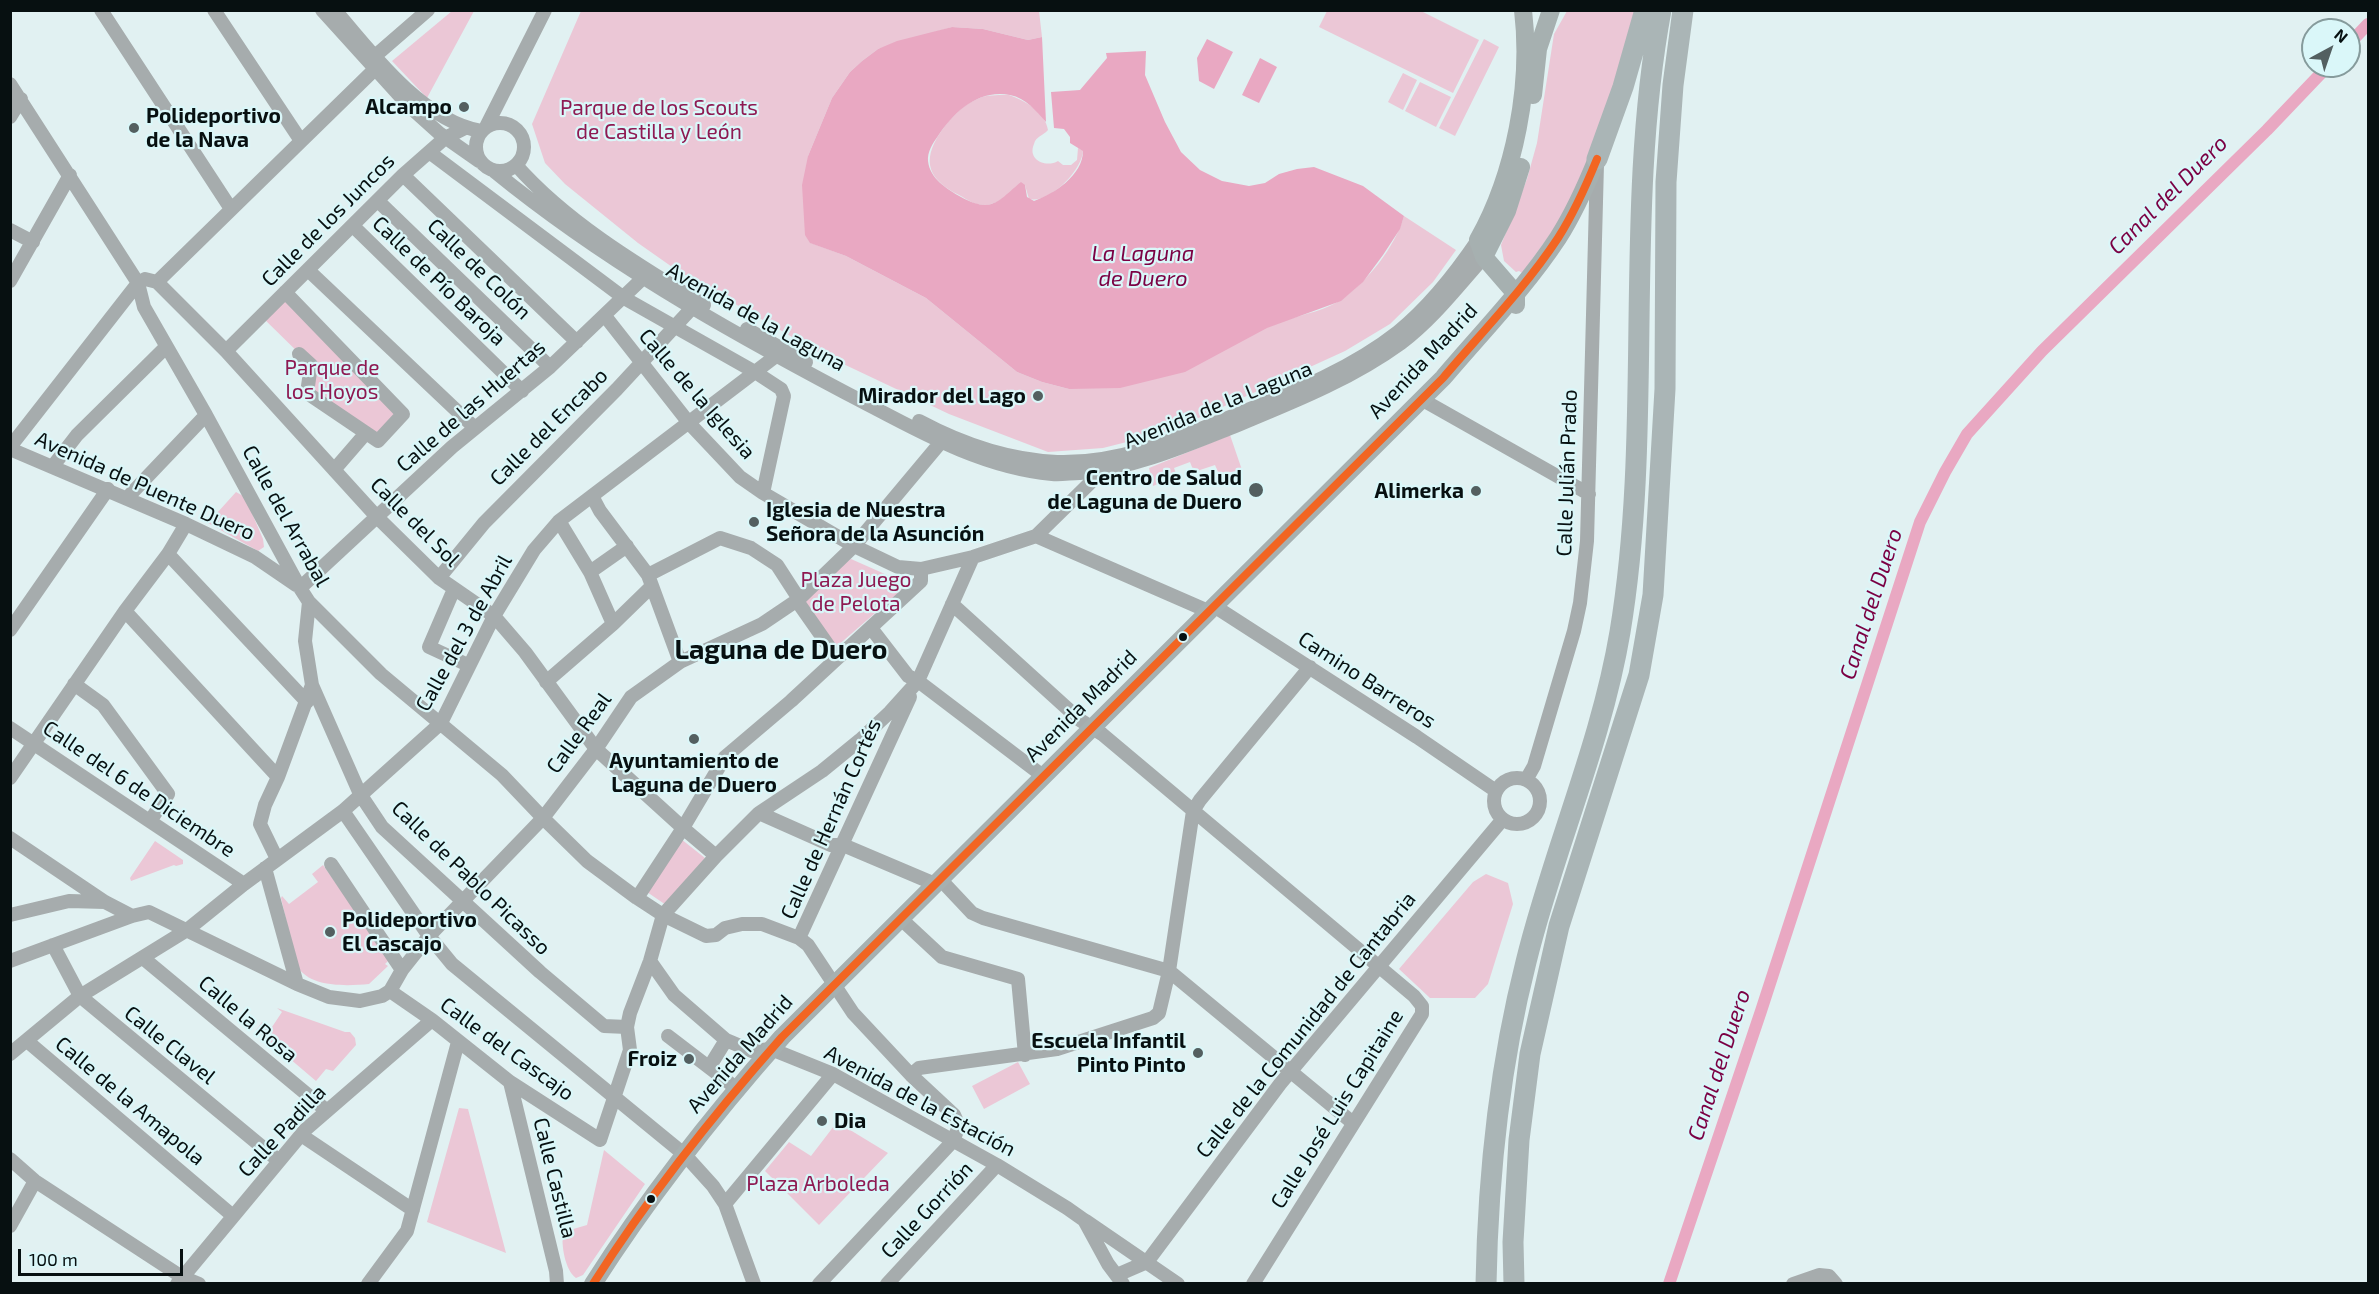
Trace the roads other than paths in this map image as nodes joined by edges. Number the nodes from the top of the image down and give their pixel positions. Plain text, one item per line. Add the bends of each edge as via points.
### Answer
1 (101, 10) edge
2 (214, 10) edge
3 (322, 10) edge
4 (335, 10) edge
5 (428, 10) edge
6 (545, 10) edge
7 (1522, 10) edge
8 (1551, 10) edge
9 (1645, 10) edge
10 (1661, 10) edge
11 (1683, 10) edge
12 (1689, 10) edge
13 (374, 63) junction
14 (1676, 63) junction
15 (10, 84) edge
16 (502, 95) junction
17 (21, 99) junction
18 (10, 117) edge
19 (511, 125) junction
20 (465, 128) junction
21 (484, 129) junction
22 (445, 138) junction
23 (301, 141) junction
24 (429, 152) junction
25 (1597, 159) junction
26 (479, 161) junction
27 (516, 165) junction
28 (494, 171) junction
29 (70, 175) junction
30 (403, 175) junction
31 (378, 201) junction
32 (231, 209) junction
33 (353, 226) junction
34 (10, 230) edge
35 (33, 242) junction
36 (1481, 248) junction
37 (606, 254) junction
38 (308, 270) junction
39 (592, 274) junction
40 (642, 279) junction
41 (10, 281) edge
42 (157, 282) junction
43 (138, 283) junction
44 (285, 292) junction
45 (1516, 294) junction
46 (624, 298) junction
47 (692, 308) junction
48 (605, 316) junction
49 (675, 327) junction
50 (577, 342) junction
51 (166, 347) junction
52 (226, 351) junction
53 (298, 354) dead end
54 (776, 356) junction
55 (640, 364) junction
56 (550, 367) junction
57 (755, 372) junction
58 (522, 391) junction
59 (1421, 399) junction
60 (206, 415) junction
61 (689, 423) junction
62 (475, 428) junction
63 (366, 433) junction
64 (940, 442) junction
65 (10, 448) edge
66 (53, 466) junction
67 (1092, 466) junction
68 (334, 470) junction
69 (1057, 475) junction
70 (108, 489) junction
71 (763, 493) junction
72 (1589, 494) junction
73 (592, 496) junction
74 (127, 498) junction
75 (1072, 500) junction
76 (377, 517) junction
77 (559, 521) junction
78 (186, 524) junction
79 (1036, 536) junction
80 (627, 546) junction
81 (854, 546) junction
82 (279, 553) junction
83 (168, 554) junction
84 (973, 557) junction
85 (262, 562) junction
86 (921, 569) junction
87 (590, 572) junction
88 (439, 578) junction
89 (650, 581) junction
90 (300, 588) junction
91 (454, 589) junction
92 (798, 600) junction
93 (309, 603) junction
94 (952, 604) junction
95 (1211, 608) junction
96 (125, 611) junction
97 (494, 616) junction
98 (612, 624) junction
99 (871, 628) junction
100 (10, 630) edge
101 (837, 658) junction
102 (680, 662) junction
103 (468, 665) junction
104 (1310, 667) junction
105 (918, 681) junction
106 (546, 682) junction
107 (75, 684) junction
108 (312, 685) junction
109 (307, 702) junction
110 (895, 714) junction
111 (441, 723) junction
112 (1091, 727) junction
113 (10, 728) edge
114 (34, 744) junction
115 (596, 748) junction
116 (1043, 776) junction
117 (278, 777) junction
118 (10, 778) edge
119 (1526, 780) junction
120 (1496, 791) junction
121 (360, 794) junction
122 (1193, 811) junction
123 (343, 812) junction
124 (759, 813) junction
125 (543, 818) junction
126 (1503, 819) junction
127 (150, 821) junction
128 (683, 828) junction
129 (10, 838) edge
130 (843, 845) junction
131 (716, 856) junction
132 (278, 859) junction
133 (331, 864) dead end
134 (265, 868) junction
135 (938, 881) junction
136 (244, 884) junction
137 (637, 898) junction
138 (463, 900) junction
139 (105, 902) junction
140 (10, 915) edge
141 (663, 915) junction
142 (132, 916) junction
143 (900, 918) junction
144 (187, 930) junction
145 (429, 936) junction
146 (800, 938) junction
147 (53, 945) junction
148 (143, 958) junction
149 (10, 961) edge
150 (650, 962) junction
151 (1378, 966) junction
152 (402, 970) junction
153 (1169, 971) junction
154 (297, 984) junction
155 (833, 985) junction
156 (390, 991) junction
157 (80, 996) junction
158 (432, 1020) junction
159 (627, 1028) junction
160 (668, 1036) dead end
161 (726, 1040) junction
162 (27, 1041) junction
163 (458, 1042) junction
164 (771, 1049) junction
165 (10, 1054) edge
166 (1025, 1055) junction
167 (710, 1066) junction
168 (1290, 1071) junction
169 (833, 1074) junction
170 (911, 1075) junction
171 (510, 1082) junction
172 (736, 1088) junction
173 (615, 1099) junction
174 (327, 1111) junction
175 (1353, 1123) junction
176 (301, 1135) junction
177 (953, 1141) junction
178 (685, 1155) junction
179 (10, 1159) edge
180 (279, 1161) junction
181 (997, 1165) junction
182 (35, 1181) junction
183 (725, 1204) junction
184 (413, 1210) junction
185 (233, 1216) junction
186 (1084, 1220) junction
187 (10, 1226) edge
188 (1147, 1262) junction
189 (1120, 1279) edge
190 (180, 1280) edge
191 (749, 1280) edge
192 (199, 1284) edge
193 (368, 1284) edge
194 (557, 1284) edge
195 (593, 1284) edge
196 (819, 1284) edge
197 (887, 1284) edge
198 (1178, 1284) edge
199 (1252, 1284) edge
200 (1486, 1284) edge
201 (1514, 1284) edge
202 (1793, 1284) edge
203 (1836, 1284) edge

1 - 32 street
2 - 23 street
3 - 13 street
4 - 13 street
5 - 13 street
6 - 16 street
7 - 36 main road, Avenida de la Laguna via 1525,33 1517,133
8 - 36 main road, Avenida de la Laguna via 1538,49 1519,175 1507,211
9 - 25 highway
10 - 200 highway via 1643,192 1635,470 1620,633 1602,714 1526,959 1507,1043 1492,1150
11 - 14 highway
12 - 14 highway
13 - 20 street via 422,103
13 - 22 street via 408,106
13 - 23 street
14 - 201 highway via 1666,182 1665,389 1653,595 1639,675 1559,926 1530,1054 1518,1140
15 - 17 street, Calle del Arrabal
16 - 19 street
16 - 21 street
17 - 18 street
17 - 29 street, Calle del Arrabal
19 - 21 street via 494,123
19 - 27 street via 522,137 524,148
20 - 21 street
20 - 22 street, Calle de los Juncos
21 - 26 street via 475,149
22 - 24 street, Calle de los Juncos
22 - 26 street
23 - 32 street
24 - 30 street, Calle de los Juncos
24 - 39 street
25 - 45 main road via 1559,237
25 - 72 street, Calle Julián Prado
26 - 28 street
27 - 28 street
27 - 67 street, Avenida de la Laguna via 565,210 637,264 715,312 922,423 993,452 1027,460
28 - 37 street, Avenida de la Laguna
29 - 35 street
29 - 43 street, Calle del Arrabal
30 - 31 street, Calle de los Juncos
30 - 50 street
31 - 33 street, Calle de los Juncos
31 - 56 street, Calle de Colón
32 - 42 street
33 - 38 street, Calle de los Juncos
33 - 58 street, Calle de Pío Baroja
34 - 35 street
35 - 41 street
36 - 45 main road
36 - 67 street, Avenida de la Laguna via 1417,316 1374,350 1288,394 1174,440
37 - 39 street
37 - 40 street, Avenida de la Laguna
38 - 44 street, Calle de los Juncos
38 - 62 street
39 - 46 street
40 - 46 street, Calle de las Huertas
40 - 47 street, Avenida de la Laguna
42 - 43 street via 145,279
42 - 52 street, Calle del Sol
43 - 51 street, Calle del Arrabal via 144,307
43 - 65 street
44 - 52 street, Calle de los Juncos
44 - 63 street via 404,414 378,441
45 - 59 main road, Avenida Madrid via 1515,308 1498,331
46 - 48 street, Calle de las Huertas
46 - 49 street
47 - 49 street, Calle del Encabo
47 - 54 street, Avenida de la Laguna
48 - 50 street, Calle de las Huertas
48 - 55 street, Calle de la Iglesia
49 - 55 street, Calle del Encabo
49 - 57 street
50 - 56 street, Calle de las Huertas
51 - 60 street, Calle del Arrabal
51 - 66 street via 77,435
52 - 68 street, Calle del Sol
53 - 63 street via 311,365 307,393
54 - 57 street, Calle del 3 de Abril
54 - 64 street, Avenida de la Laguna
55 - 61 street, Calle de la Iglesia
55 - 88 street, Calle del Encabo via 484,523
56 - 58 street, Calle de las Huertas
57 - 61 street, Calle del 3 de Abril
57 - 71 street via 781,389 784,396
58 - 62 street, Calle de las Huertas
59 - 72 street
59 - 95 main road, Avenida Madrid
60 - 74 street
60 - 82 street, Calle del Arrabal
61 - 71 street, Calle de la Iglesia via 740,477
61 - 73 street, Calle del 3 de Abril
62 - 76 street, Calle de las Huertas
63 - 68 street
64 - 69 street, Avenida de la Laguna via 1000,466
64 - 81 street, Calle Real
65 - 66 street, Avenida de Puente Duero
66 - 70 street, Avenida de Puente Duero
67 - 69 street, Avenida de la Laguna
67 - 75 street via 1090,483
68 - 76 street, Calle del Sol
69 - 75 street via 1066,478 1073,489
70 - 74 street, Avenida de Puente Duero
70 - 100 street
71 - 81 street, Calle de la Iglesia
72 - 119 street, Calle Julián Prado via 1587,541 1574,631 1537,756
73 - 77 street, Calle del 3 de Abril
73 - 80 street
74 - 78 street, Avenida de Puente Duero
75 - 79 street
76 - 88 street, Calle del Sol
76 - 90 street, Calle de las Huertas
77 - 87 street
77 - 97 street, Calle del 3 de Abril via 534,550
78 - 83 street
78 - 85 street, Avenida de Puente Duero
79 - 84 street
79 - 95 street, Camino Barreros
80 - 87 street
80 - 89 street
81 - 86 street, Calle de la Iglesia via 897,567
81 - 92 street, Calle Real
82 - 85 street, Avenida de Puente Duero
82 - 90 street, Calle del Arrabal
83 - 96 street
83 - 109 street
84 - 86 street
84 - 94 street
85 - 90 street, Avenida de Puente Duero
86 - 99 street via 921,581
87 - 98 street
88 - 91 street, Calle del Sol
89 - 92 street via 720,538 751,548 777,565
89 - 98 street
89 - 102 street
90 - 93 street, Calle del Arrabal
91 - 97 street, Calle del Sol
91 - 103 street via 429,647
92 - 101 street
92 - 102 street, Calle Real via 762,624
93 - 108 street via 305,641
93 - 111 street, Calle del Arrabal via 381,674
94 - 105 street
94 - 112 street, Calle José Luis Capitaine
95 - 104 street, Camino Barreros
95 - 112 main road, Avenida Madrid
96 - 107 street
96 - 117 street
97 - 103 street, Calle del 3 de Abril
97 - 106 street, Calle del Sol
98 - 106 street
99 - 101 street
99 - 105 street via 908,676
101 - 128 street via 725,757
102 - 115 street, Calle Real via 631,697
103 - 111 street, Calle del 3 de Abril
104 - 120 street, Camino Barreros
104 - 122 street
105 - 110 street
105 - 116 street
106 - 115 street, Calle del Sol
107 - 114 street
107 - 127 street via 103,705 168,794
108 - 109 street
108 - 121 street, Calle de Pablo Picasso
109 - 117 street
110 - 124 street via 822,771
110 - 130 street, Calle de Hernán Cortés
111 - 121 street, Calle del 3 de Abril
111 - 125 street, Calle del Arrabal
112 - 116 main road, Avenida Madrid
112 - 122 street, Calle José Luis Capitaine
113 - 114 street, Calle del 6 de Diciembre
114 - 118 street
114 - 127 street, Calle del 6 de Diciembre
115 - 125 street, Calle Real
115 - 128 street, Calle del Sol
116 - 135 main road, Avenida Madrid
117 - 132 street via 260,824
119 - 120 street via 1512,778
119 - 126 street via 1537,790 1538,811 1522,824
120 - 126 street via 1494,806
121 - 123 street, Calle del 3 de Abril
121 - 138 street, Calle de Pablo Picasso via 382,827
122 - 151 street, Calle José Luis Capitaine
122 - 153 street
123 - 132 street, Calle del 3 de Abril
123 - 145 street
124 - 130 street via 831,845
124 - 131 street
125 - 137 street, Calle del Arrabal via 587,861
125 - 138 street, Calle Real
126 - 151 street, Calle de la Comunidad de Cantabria
127 - 136 street, Calle del 6 de Diciembre
128 - 131 street, Calle del Sol
128 - 137 street
129 - 139 street
130 - 135 street
130 - 146 street, Calle de Hernán Cortés
131 - 141 street
132 - 134 street, Calle del 3 de Abril
133 - 152 street
134 - 136 street, Calle del 3 de Abril
134 - 154 street
135 - 143 main road, Avenida Madrid
135 - 153 street via 982,918
136 - 144 street, Calle del 3 de Abril
137 - 141 street, Calle del Arrabal
138 - 145 street, Calle Real
138 - 159 street, Calle de Pablo Picasso via 604,1026
139 - 140 street via 69,901
139 - 142 street
141 - 146 street, Calle del Arrabal via 706,936 725,928 762,924
141 - 150 street
142 - 144 street via 149,912
142 - 147 street
143 - 155 main road, Avenida Madrid
143 - 166 street via 942,957 1018,979
144 - 148 street, Calle del 3 de Abril
144 - 154 street
145 - 152 street, Calle Real
145 - 173 street via 476,986
146 - 155 street
147 - 149 street
147 - 157 street, Calle Clavel
148 - 157 street, Calle del 3 de Abril
148 - 174 street, Calle la Rosa
150 - 159 street
150 - 161 street, Avenida de la Estación via 674,995
151 - 168 street, Calle de la Comunidad de Cantabria
151 - 175 street, Calle José Luis Capitaine via 1419,1000 1422,1014
152 - 156 street, Calle Real
153 - 166 street via 1159,1013 1152,1018 1058,1049
153 - 168 street
154 - 156 street via 329,997 360,1001
155 - 164 main road, Avenida Madrid
155 - 170 street via 853,1013
156 - 158 street, Calle del Cascajo
157 - 162 street, Calle del 3 de Abril
157 - 180 street, Calle Clavel
158 - 163 street, Calle del Cascajo
158 - 174 street, Calle Padilla
159 - 173 street via 630,1050
160 - 167 street
161 - 164 street, Avenida de la Estación via 752,1051
161 - 167 street
162 - 165 street, Calle del 3 de Abril
162 - 185 street, Calle de la Amapola
163 - 171 street, Calle del Cascajo
163 - 184 street
164 - 169 street, Avenida de la Estación
164 - 172 main road, Avenida Madrid
166 - 170 street via 919,1068
167 - 172 street
168 - 175 street
168 - 188 street, Calle de la Comunidad de Cantabria
169 - 177 street, Avenida de la Estación
169 - 183 street
170 - 177 street via 954,1115 959,1126
171 - 173 street, Calle del Cascajo via 600,1140
171 - 194 street, Calle Castilla
172 - 178 main road, Avenida Madrid
173 - 178 street
174 - 176 street, Calle Padilla
175 - 199 street, Calle José Luis Capitaine
176 - 180 street, Calle Padilla
176 - 184 street
177 - 181 street, Avenida de la Estación
177 - 196 street
178 - 183 street
178 - 195 main road, Avenida Madrid via 658,1187
179 - 182 street
180 - 185 street, Calle Padilla
181 - 186 street, Avenida de la Estación
181 - 197 street, Calle Gorrión
182 - 187 street
182 - 190 street
183 - 191 street
184 - 193 street via 407,1231
185 - 190 street, Calle Padilla
186 - 188 street
186 - 189 street, Avenida de la Estación
188 - 189 street
188 - 198 street
190 - 192 street
202 - 203 street via 1819,1275 1829,1276

